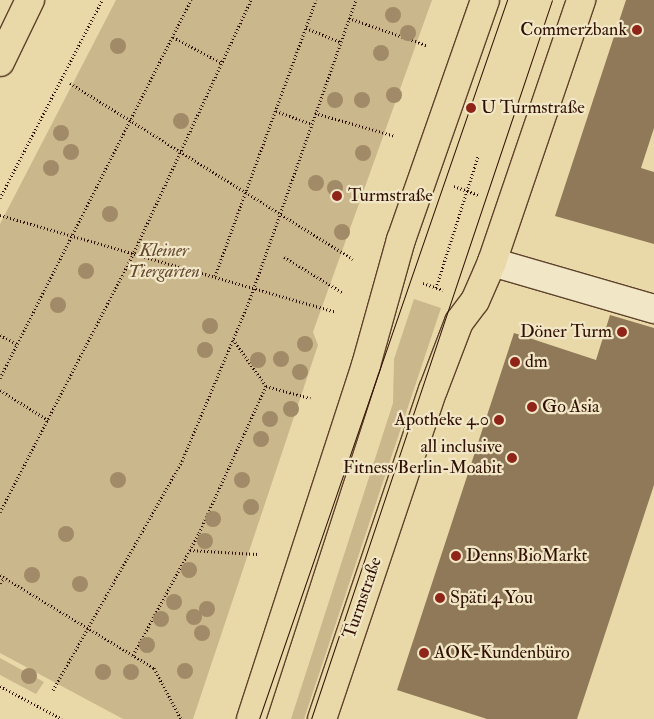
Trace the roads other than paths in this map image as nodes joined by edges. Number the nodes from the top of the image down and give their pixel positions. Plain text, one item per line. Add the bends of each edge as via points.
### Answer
1 (30, 0) edge
2 (485, 0) edge
3 (581, 0) edge
4 (0, 62) edge
5 (492, 262) junction
6 (654, 309) edge
7 (251, 719) edge
8 (322, 719) edge

1 - 4 main road
2 - 7 main road via 401,240 366,365
3 - 5 main road, Turmstraße
5 - 6 street
5 - 8 main road, Turmstraße via 475,300 459,322 433,390

